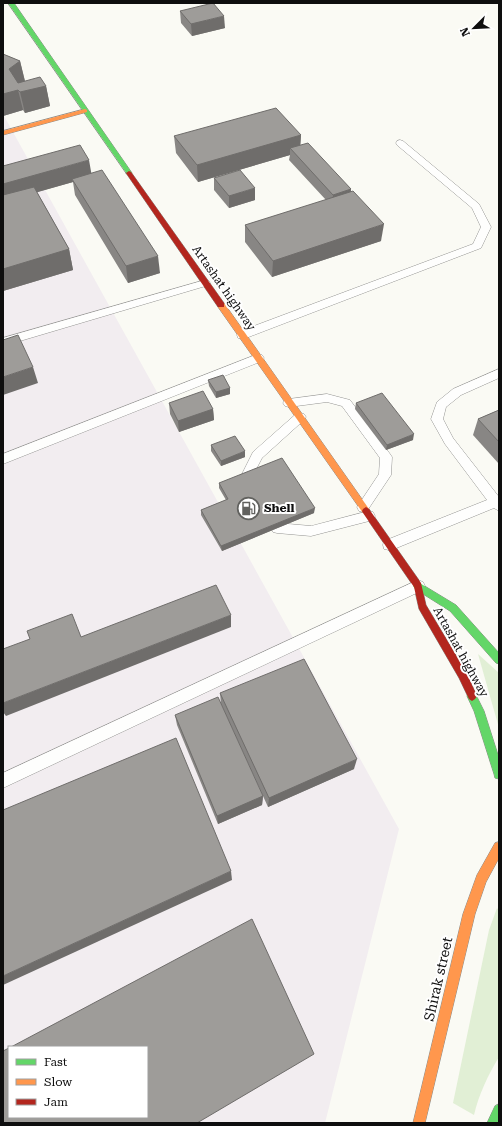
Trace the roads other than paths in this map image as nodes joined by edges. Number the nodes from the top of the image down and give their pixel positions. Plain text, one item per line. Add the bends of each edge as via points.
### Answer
1 (11, 3) edge
2 (85, 111) junction
3 (3, 133) edge
4 (400, 143) dead end
5 (205, 283) junction
6 (242, 335) junction
7 (3, 342) edge
8 (258, 358) junction
9 (499, 373) edge
10 (289, 403) junction
11 (300, 417) junction
12 (3, 459) edge
13 (246, 478) edge
14 (497, 504) edge
15 (366, 511) junction
16 (277, 528) edge
17 (389, 545) junction
18 (418, 586) junction
19 (499, 660) edge
20 (499, 774) edge
21 (3, 781) edge
22 (499, 847) edge
23 (499, 1110) edge
24 (419, 1123) edge
25 (493, 1123) edge

1 - 2 main road, Artashat highway
2 - 3 main road
2 - 5 main road, Artashat highway
4 - 6 lane via 476,206 486,227 477,246
5 - 6 main road, Artashat highway
5 - 7 lane
6 - 8 main road, Artashat highway
8 - 10 main road, Artashat highway
8 - 12 lane
9 - 14 lane via 457,392 441,405 437,419 448,441
10 - 11 main road, Artashat highway
10 - 15 lane via 327,398 346,403 386,457 385,475
11 - 13 lane via 257,455
11 - 15 main road, Artashat highway
14 - 17 lane
15 - 16 lane via 311,531
15 - 17 main road, Artashat highway
17 - 18 main road, Artashat highway
18 - 19 main road, Artashat highway via 457,612
18 - 20 main road, Artashat highway via 422,606 463,675 479,711
18 - 21 lane
22 - 24 main road, Shirak street via 477,891 464,929
23 - 25 main road

